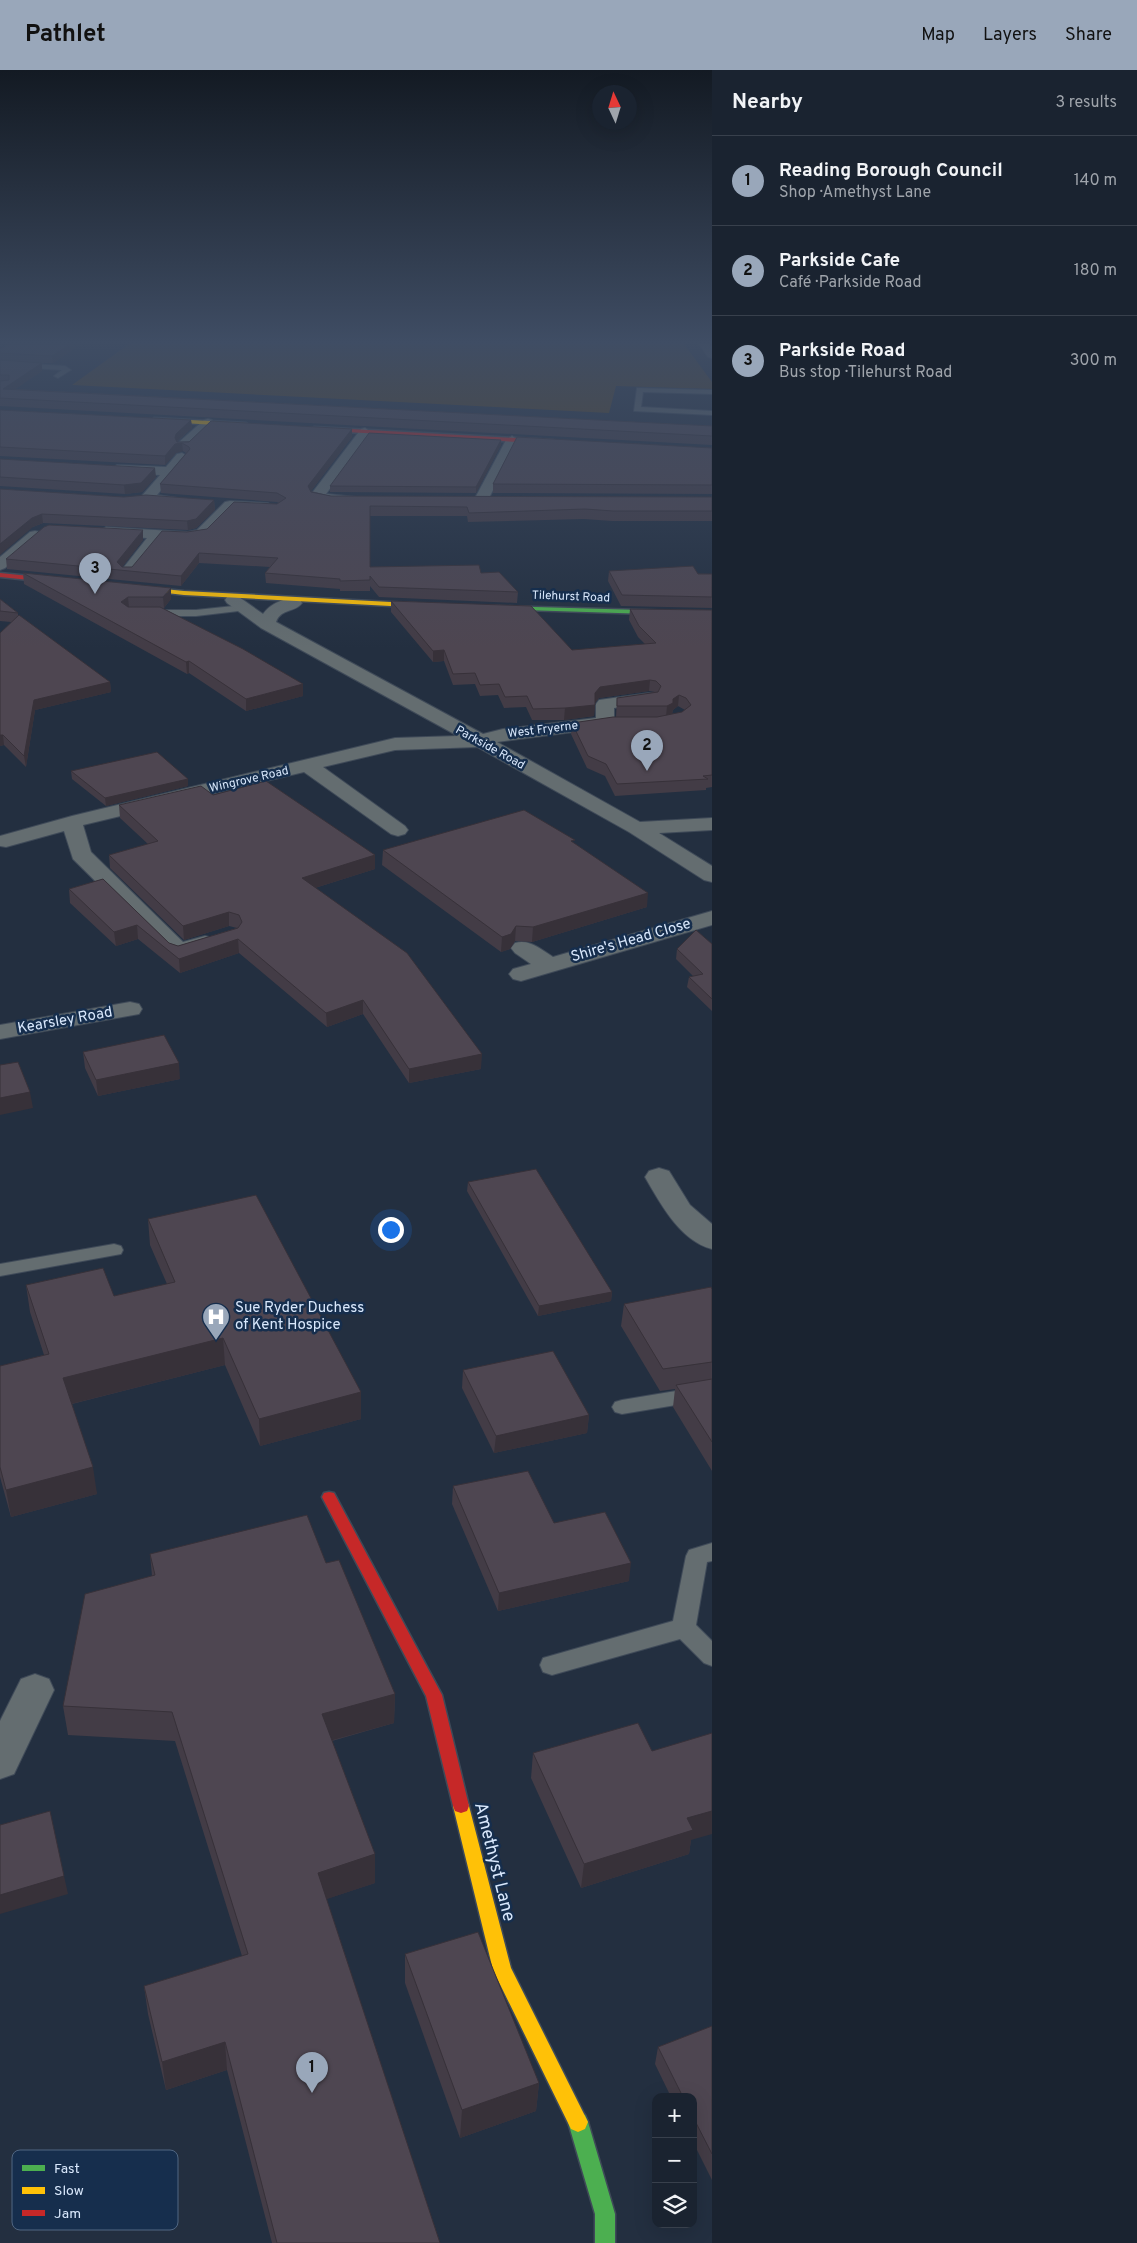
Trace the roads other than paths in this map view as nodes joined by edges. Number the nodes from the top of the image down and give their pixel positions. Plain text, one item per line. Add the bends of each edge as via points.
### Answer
1 (188, 445) edge
2 (355, 445) edge
3 (509, 445) edge
4 (106, 468) edge
5 (168, 472) junction
6 (368, 500) edge
7 (462, 500) edge
8 (481, 500) junction
9 (500, 500) edge
10 (192, 503) edge
11 (211, 504) edge
12 (230, 505) junction
13 (277, 508) edge
14 (48, 528) edge
15 (93, 530) edge
16 (158, 534) junction
17 (127, 548) edge
18 (145, 549) junction
19 (0, 565) edge
20 (128, 572) edge
21 (0, 576) edge
22 (69, 582) edge
23 (118, 586) edge
24 (184, 593) junction
25 (294, 603) junction
26 (238, 604) junction
27 (370, 604) junction
28 (438, 606) edge
29 (486, 608) edge
30 (139, 613) edge
31 (712, 614) edge
32 (267, 624) junction
33 (649, 698) edge
34 (479, 742) junction
35 (308, 766) junction
36 (72, 822) junction
37 (712, 824) edge
38 (636, 828) junction
39 (398, 830) dead end
40 (4, 842) edge
41 (712, 875) edge
42 (712, 918) edge
43 (222, 938) edge
44 (523, 948) dead end
45 (549, 965) junction
46 (521, 974) dead end
47 (130, 1009) dead end
48 (0, 1032) edge
49 (659, 1177) dead end
50 (712, 1240) edge
51 (114, 1250) dead end
52 (0, 1270) edge
53 (712, 1392) edge
54 (622, 1407) dead end
55 (329, 1497) dead end
56 (712, 1552) edge
57 (684, 1628) junction
58 (712, 1656) edge
59 (552, 1665) dead end
60 (35, 1690) dead end
61 (0, 1762) edge
62 (605, 2243) edge

1 - 5 street
2 - 6 street via 317,496 331,500
3 - 8 street
4 - 5 street
5 - 10 street via 140,498
7 - 8 street
8 - 9 street
11 - 12 street
12 - 13 street
12 - 16 street via 202,534
14 - 19 street
15 - 16 street
16 - 18 street
17 - 18 street
18 - 20 street
21 - 22 street
23 - 24 street
24 - 26 street
24 - 27 street
25 - 26 street
25 - 27 street
25 - 32 street via 273,611
26 - 30 lane via 196,613
26 - 32 street, Parkside Road
27 - 28 street
29 - 31 street, Tilehurst Road
32 - 34 street, Parkside Road
33 - 34 street, West Fryerne via 606,704 610,723 503,735
34 - 35 street, Wingrove Road via 395,744
34 - 38 street, Parkside Road
35 - 36 street, Wingrove Road
35 - 39 street, Wingrove Road
36 - 40 street, Wingrove Road
36 - 43 street via 81,854 179,951
37 - 38 street
38 - 41 street, Parkside Road
42 - 45 street, Shire's Head Close
44 - 45 street
45 - 46 street, Shire's Head Close
47 - 48 street, Kearsley Road
49 - 50 street via 679,1211
51 - 52 lane
53 - 54 lane
55 - 62 street, Amethyst Lane via 434,1695 502,1970 576,2116 605,2214
56 - 57 lane via 697,1556
57 - 58 lane
57 - 59 lane
60 - 61 street

